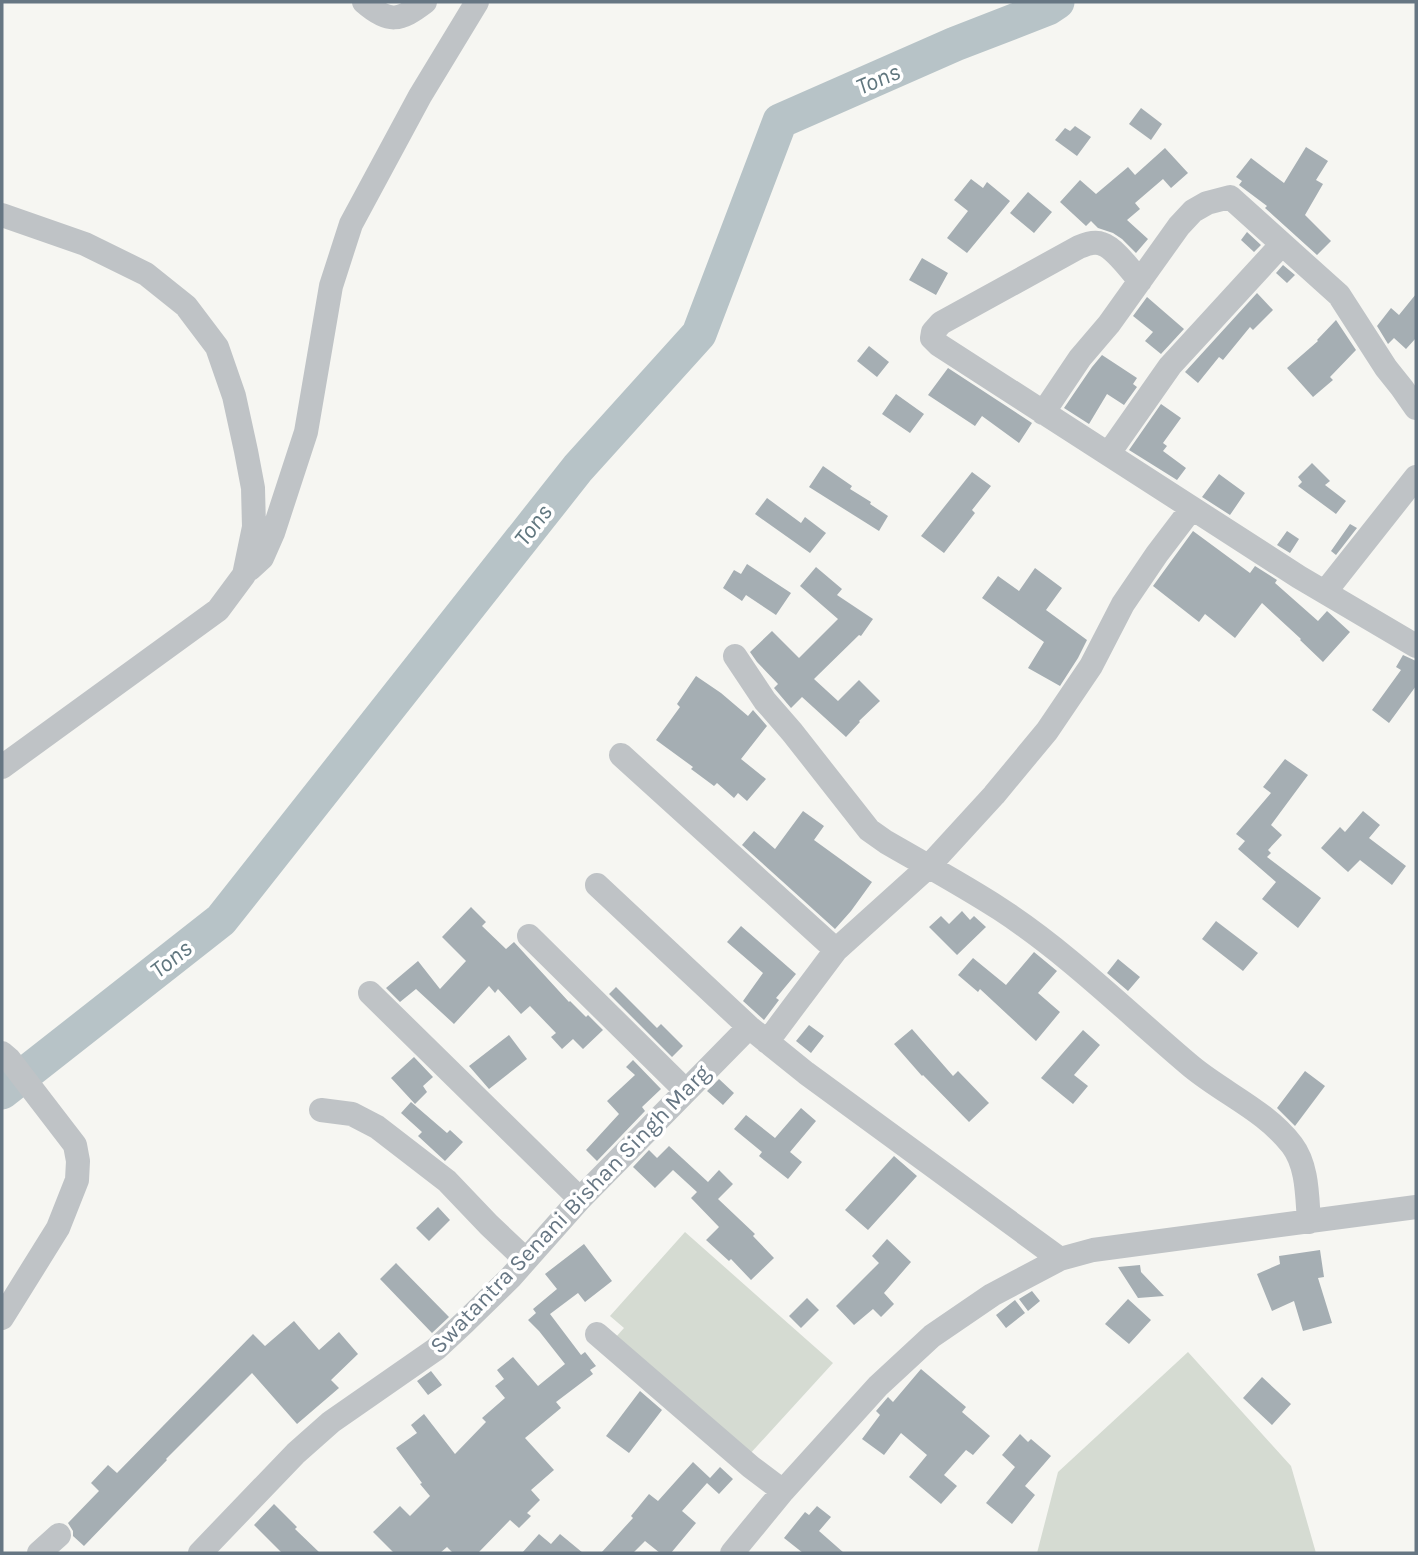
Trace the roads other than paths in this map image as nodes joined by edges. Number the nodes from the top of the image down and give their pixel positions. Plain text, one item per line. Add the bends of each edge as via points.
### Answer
1 (364, 2) edge
2 (425, 2) edge
3 (470, 5) edge
4 (2, 215) edge
5 (1282, 244) junction
6 (1140, 281) junction
7 (1416, 408) edge
8 (1043, 413) junction
9 (1109, 453) junction
10 (1416, 477) edge
11 (1192, 508) junction
12 (244, 575) junction
13 (1325, 592) junction
14 (1413, 638) edge
15 (735, 656) dead end
16 (621, 755) dead end
17 (2, 767) edge
18 (928, 867) junction
19 (597, 885) dead end
20 (529, 936) dead end
21 (836, 950) junction
22 (370, 993) dead end
23 (758, 1034) junction
24 (5, 1056) edge
25 (686, 1091) junction
26 (321, 1110) dead end
27 (580, 1199) junction
28 (1416, 1208) edge
29 (1309, 1222) junction
30 (1060, 1259) junction
31 (526, 1260) junction
32 (2, 1318) edge
33 (597, 1334) dead end
34 (783, 1490) junction
35 (59, 1535) dead end
36 (39, 1553) edge
37 (200, 1553) edge
38 (733, 1553) edge

1 - 2 street via 392,18 407,15
3 - 12 street via 351,224 331,286 306,432 273,533 262,558
4 - 12 street via 85,244 146,274 186,306 217,347 253,488 254,527
5 - 6 street via 1230,197 1217,199 1193,211
5 - 7 street via 1339,295
5 - 9 street via 1170,366
6 - 8 street
6 - 8 street via 1114,252 1102,243 1090,243 933,332 939,345
8 - 9 street
9 - 11 street
10 - 13 street
11 - 13 street
11 - 18 street, Swatantra Senani Bishan Singh Marg via 1123,604 1091,666 1047,731
12 - 17 street via 218,610
13 - 14 street
15 - 18 street via 858,818 886,842
16 - 21 street
18 - 21 street, Swatantra Senani Bishan Singh Marg
18 - 29 street via 1000,909 1061,954 1195,1069 1274,1124 1301,1160
19 - 23 street
20 - 25 street
21 - 23 street, Swatantra Senani Bishan Singh Marg
22 - 27 street
23 - 25 street, Swatantra Senani Bishan Singh Marg
23 - 30 street
24 - 32 street via 75,1146 78,1161 77,1180 58,1228
25 - 27 street, Swatantra Senani Bishan Singh Marg
26 - 31 street via 352,1114 377,1127 447,1181
27 - 31 street, Swatantra Senani Bishan Singh Marg
28 - 29 street
29 - 30 street via 1093,1250
30 - 34 street via 992,1295 932,1336 878,1386
31 - 37 street, Swatantra Senani Bishan Singh Marg via 436,1349 331,1422 296,1453
33 - 34 street
34 - 38 street
35 - 36 street

